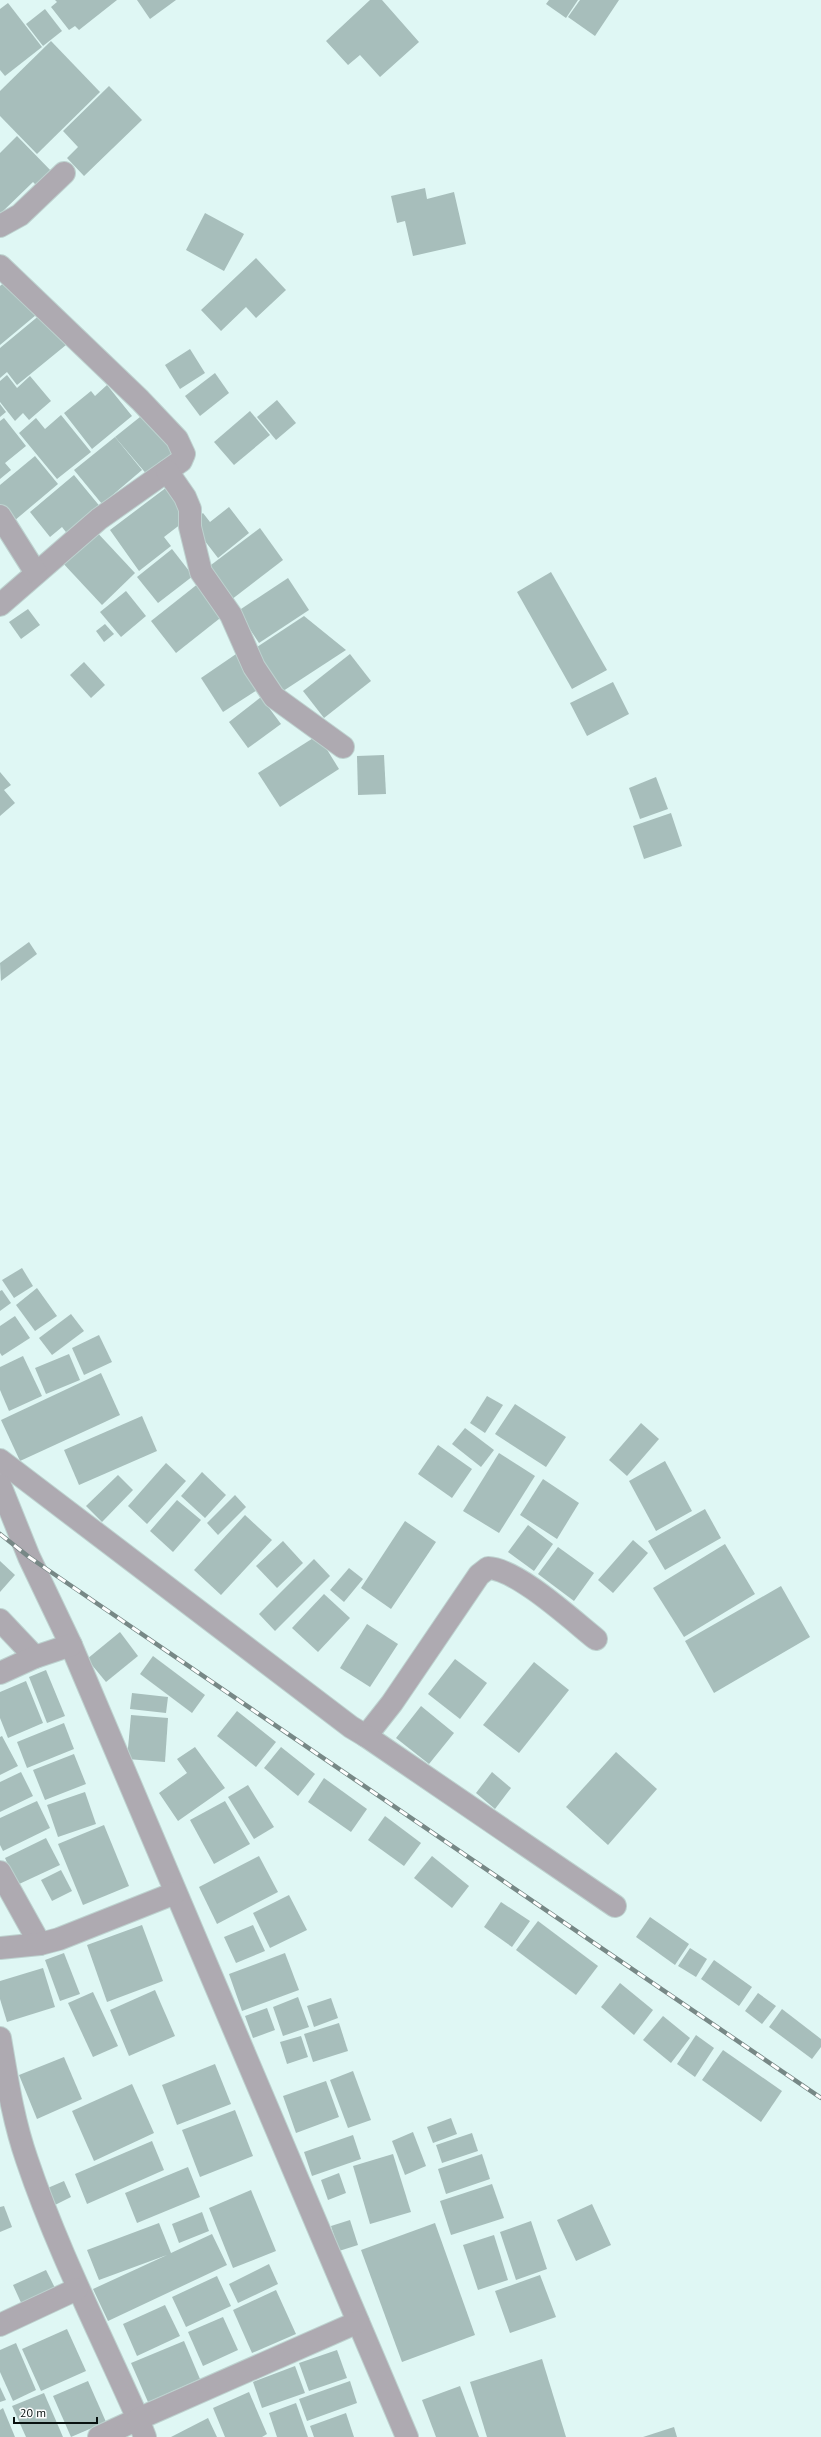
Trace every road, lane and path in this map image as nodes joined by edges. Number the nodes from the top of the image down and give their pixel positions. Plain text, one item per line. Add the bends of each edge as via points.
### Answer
1 (64, 172) dead end
2 (0, 226) edge
3 (0, 266) edge
4 (167, 471) junction
5 (0, 516) edge
6 (36, 573) junction
7 (0, 605) edge
8 (343, 747) dead end
9 (0, 1460) edge
10 (0, 1485) edge
11 (0, 1620) edge
12 (596, 1639) dead end
13 (71, 1645) junction
14 (35, 1656) junction
15 (0, 1673) edge
16 (366, 1736) junction
17 (0, 1872) edge
18 (175, 1893) junction
19 (615, 1906) dead end
20 (40, 1944) junction
21 (0, 1948) edge
22 (0, 2038) edge
23 (77, 2289) junction
24 (358, 2322) junction
25 (0, 2325) edge
26 (141, 2428) edge
27 (99, 2437) edge
28 (407, 2437) edge

1 - 2 street via 20,215
3 - 4 street via 129,389 177,439 184,454 181,461
4 - 6 street via 99,519
4 - 8 street via 190,509 190,527 201,572 231,615 254,667 274,697
5 - 6 street
6 - 7 street
9 - 16 street
10 - 13 street via 29,1557
11 - 14 street
12 - 16 street via 513,1575 496,1568 488,1568 479,1575 392,1703
13 - 14 street
13 - 18 street
14 - 15 street
16 - 19 street
17 - 20 street
18 - 20 street via 59,1939
18 - 24 street
20 - 21 street
22 - 23 street via 11,2102 26,2159
23 - 25 street
23 - 26 street
24 - 26 street
24 - 28 street
26 - 27 street

